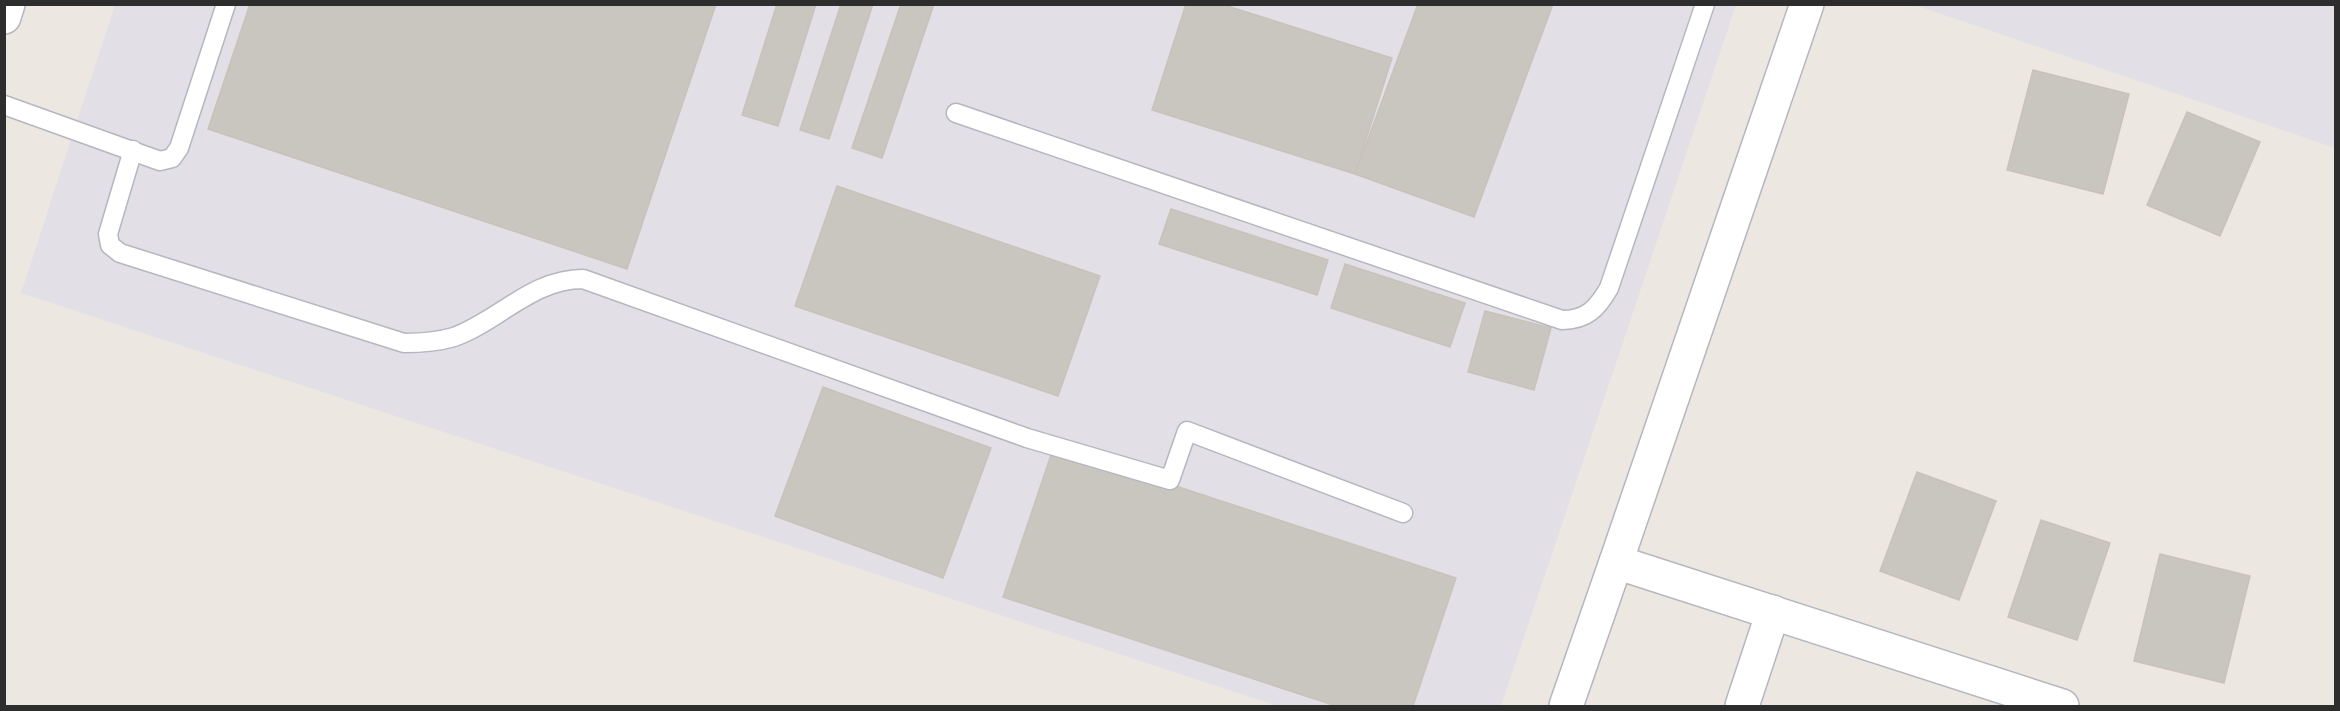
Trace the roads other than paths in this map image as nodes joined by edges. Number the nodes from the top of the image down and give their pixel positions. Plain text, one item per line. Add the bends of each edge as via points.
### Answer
1 (8, 4) edge
2 (226, 4) edge
3 (1705, 4) edge
4 (1807, 4) edge
5 (4, 17) edge
6 (4, 105) edge
7 (956, 113) dead end
8 (133, 150) junction
9 (1404, 513) dead end
10 (1616, 562) junction
11 (1773, 612) junction
12 (1566, 706) edge
13 (1742, 706) edge
14 (2062, 706) edge

1 - 5 street
2 - 8 lane via 172,158 160,161
3 - 7 lane via 1609,288 1602,301 1577,320 1562,320
4 - 10 street
6 - 8 lane
8 - 9 lane via 108,234 110,246 120,254 404,343 430,343 456,336 545,285 563,279 584,279 1027,438 1170,480 1188,431
10 - 11 street
10 - 12 street
11 - 13 street
11 - 14 street

